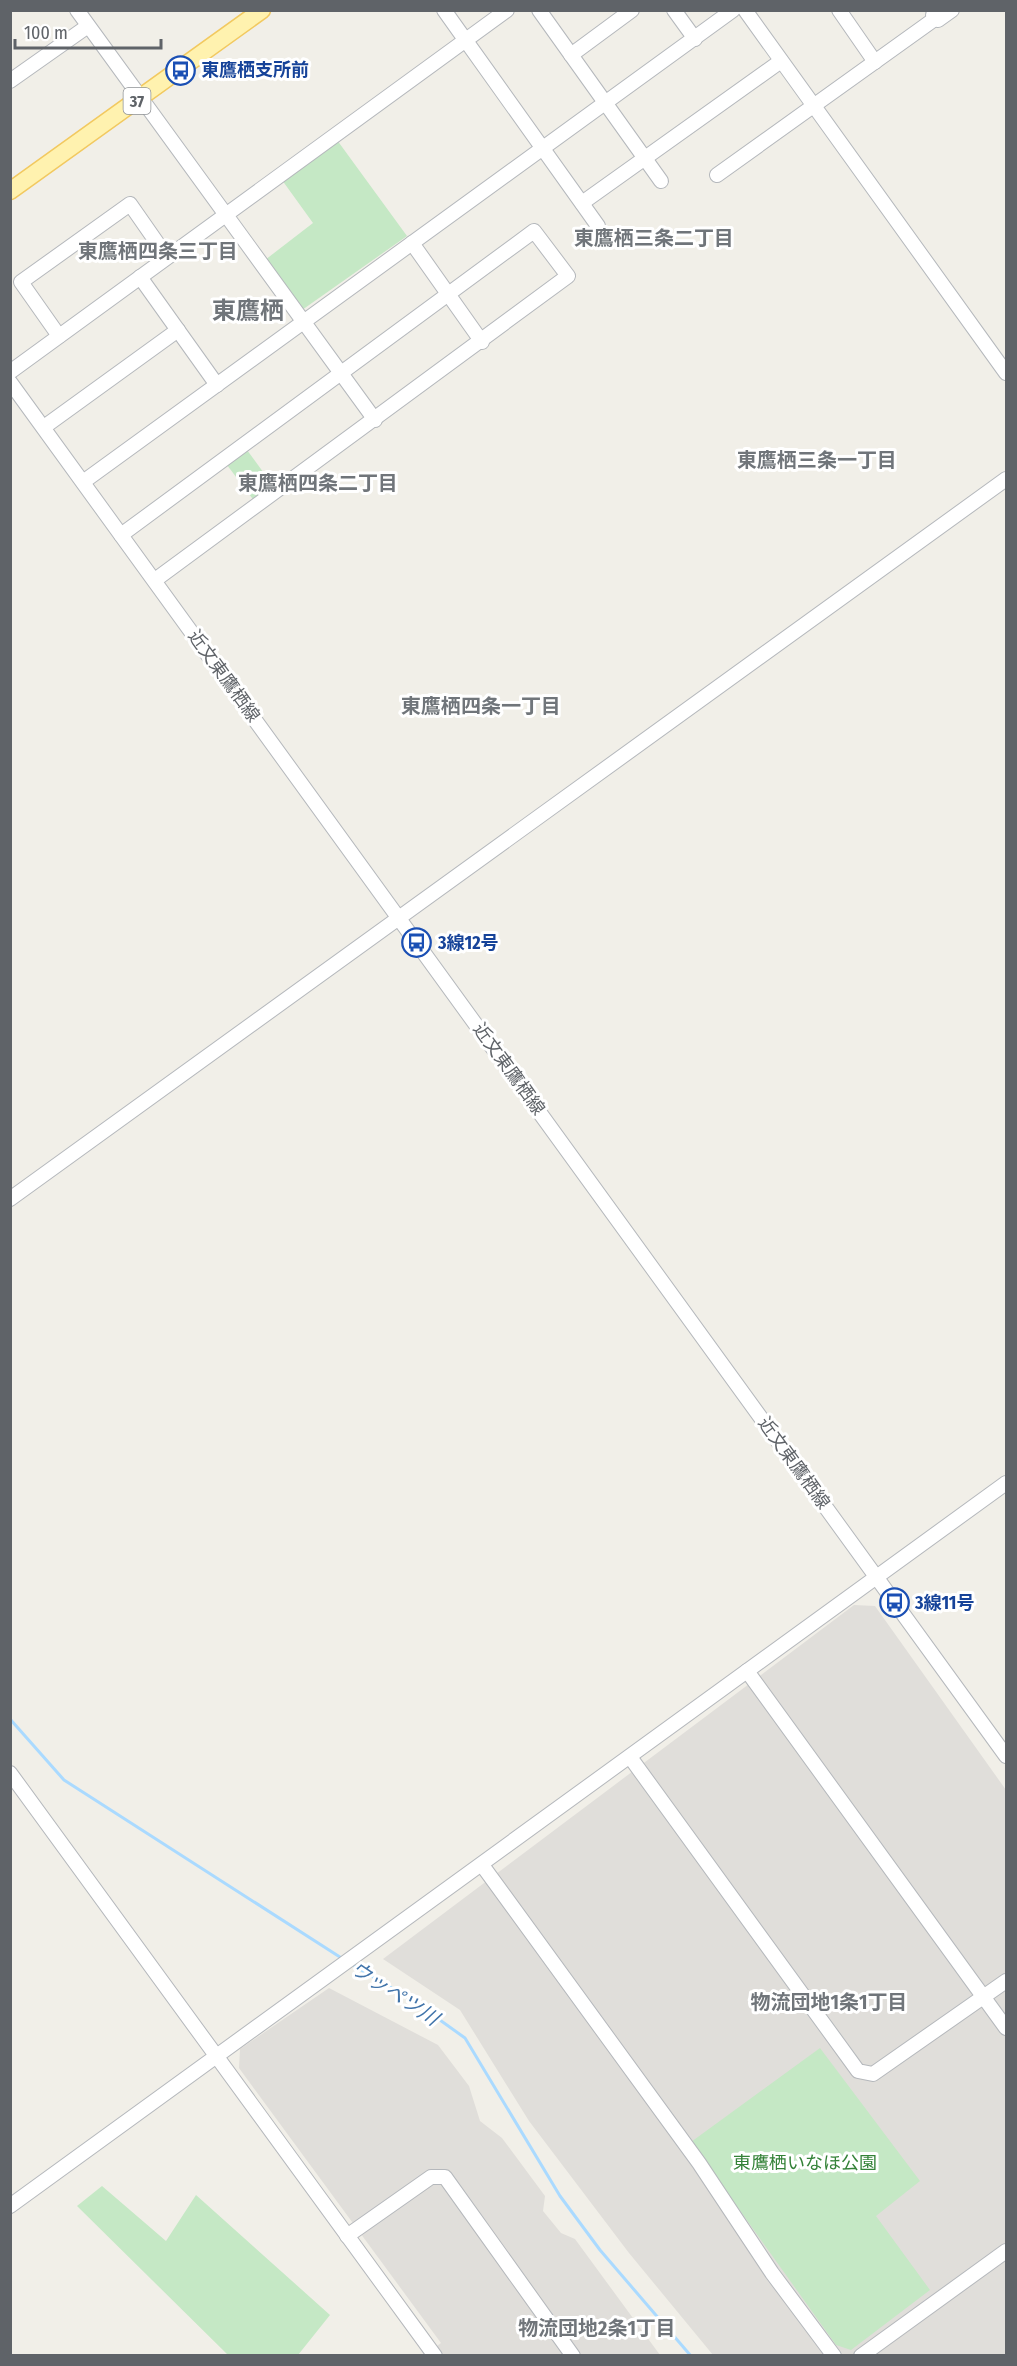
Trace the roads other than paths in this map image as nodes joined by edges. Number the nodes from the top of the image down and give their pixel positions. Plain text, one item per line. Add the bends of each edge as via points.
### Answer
1 (77, 10) edge
2 (262, 10) edge
3 (444, 10) edge
4 (507, 10) edge
5 (539, 10) edge
6 (632, 10) edge
7 (674, 10) edge
8 (733, 10) edge
9 (745, 10) edge
10 (838, 10) edge
11 (952, 10) edge
12 (933, 14) edge
13 (88, 26) junction
14 (695, 39) junction
15 (465, 41) junction
16 (572, 55) junction
17 (781, 61) junction
18 (875, 62) junction
19 (10, 81) edge
20 (141, 98) junction
21 (605, 103) junction
22 (813, 106) junction
23 (543, 149) junction
24 (645, 158) junction
25 (717, 175) dead end
26 (661, 181) dead end
27 (10, 191) edge
28 (582, 202) junction
29 (226, 215) junction
30 (598, 226) dead end
31 (412, 243) junction
32 (167, 256) junction
33 (140, 277) junction
34 (449, 294) junction
35 (303, 322) junction
36 (178, 330) junction
37 (60, 336) junction
38 (482, 342) junction
39 (10, 372) edge
40 (1006, 373) edge
41 (342, 374) junction
42 (10, 382) edge
43 (217, 385) junction
44 (375, 420) junction
45 (44, 428) junction
46 (1006, 479) edge
47 (83, 482) junction
48 (121, 535) junction
49 (155, 580) junction
50 (400, 919) junction
51 (10, 1199) edge
52 (1006, 1483) edge
53 (875, 1578) junction
54 (747, 1671) junction
55 (1006, 1756) edge
56 (630, 1757) junction
57 (10, 1773) edge
58 (482, 1864) junction
59 (1006, 1981) edge
60 (984, 1997) junction
61 (1006, 2028) edge
62 (217, 2056) junction
63 (10, 2206) edge
64 (348, 2236) junction
65 (1006, 2251) edge
66 (435, 2355) edge
67 (573, 2355) edge
68 (834, 2355) edge
69 (861, 2355) edge

1 - 13 street
2 - 20 main road, 37
3 - 15 street
4 - 15 street
5 - 16 street
6 - 16 street
7 - 14 street
8 - 14 street
9 - 17 street
10 - 18 street
11 - 12 street via 938,21
12 - 18 street
13 - 19 street
13 - 20 street
14 - 21 street
15 - 23 street
15 - 29 street
16 - 21 street
17 - 22 street
17 - 24 street
18 - 22 street
20 - 27 main road, 37
20 - 29 street
21 - 23 street
21 - 24 street
22 - 25 street
22 - 40 street
23 - 28 street
23 - 31 street
24 - 26 street
24 - 28 street
28 - 30 street
29 - 32 street
29 - 35 street
31 - 34 street
31 - 35 street
32 - 33 street
32 - 37 street via 129,204 21,282
33 - 36 street
33 - 37 street
34 - 38 street
34 - 38 street via 534,231 568,276
34 - 41 street
35 - 41 street
35 - 43 street
36 - 43 street
36 - 45 street
37 - 39 street
38 - 44 street
41 - 44 street
41 - 48 street
42 - 45 street, 近文東鷹栖線
43 - 47 street
44 - 49 street
45 - 47 street, 近文東鷹栖線
46 - 50 street
47 - 48 street, 近文東鷹栖線
48 - 49 street, 近文東鷹栖線
49 - 50 street, 近文東鷹栖線
50 - 51 street
50 - 53 street, 近文東鷹栖線
52 - 53 street
53 - 54 street
53 - 55 street, 近文東鷹栖線
54 - 56 street
54 - 60 street
56 - 58 street
56 - 60 street via 858,2072 873,2074
57 - 62 street
58 - 62 street
58 - 68 street
59 - 60 street
60 - 61 street
62 - 63 street
62 - 64 street
64 - 66 street
64 - 67 street via 431,2177 445,2177
65 - 69 street

